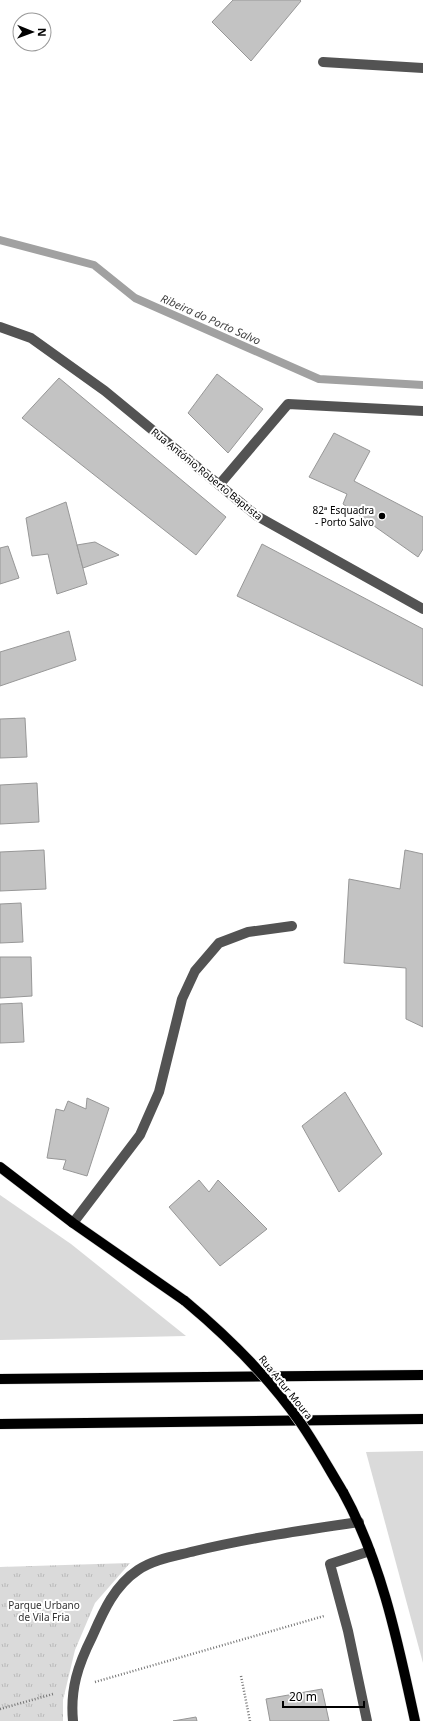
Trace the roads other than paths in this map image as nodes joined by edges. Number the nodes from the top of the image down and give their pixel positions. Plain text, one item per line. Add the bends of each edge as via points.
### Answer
1 (323, 62) dead end
2 (423, 68) edge
3 (0, 327) edge
4 (423, 411) edge
5 (219, 484) junction
6 (423, 608) edge
7 (292, 926) dead end
8 (0, 1167) edge
9 (73, 1223) junction
10 (423, 1375) edge
11 (0, 1379) edge
12 (423, 1418) edge
13 (0, 1424) edge
14 (359, 1522) junction
15 (370, 1552) junction
16 (73, 1721) edge
17 (367, 1721) edge
18 (415, 1721) edge

1 - 2 street
3 - 5 street, Rua António Roberto Baptista via 31,338 105,391
4 - 5 street via 288,404
5 - 6 street, Rua António Roberto Baptista via 257,516
7 - 9 street via 248,932 219,943 195,971 182,999 159,1092 140,1136
8 - 9 main road, Rua Artur Moura
9 - 14 main road, Rua Artur Moura, bridge via 185,1301 218,1328 277,1392 300,1422
10 - 11 main road
12 - 13 main road
14 - 15 main road, Rua Artur Moura
14 - 16 street via 243,1539 163,1559 138,1570 107,1603 81,1660 73,1689
15 - 17 street via 330,1564
15 - 18 main road, Rua Artur Moura via 396,1638

